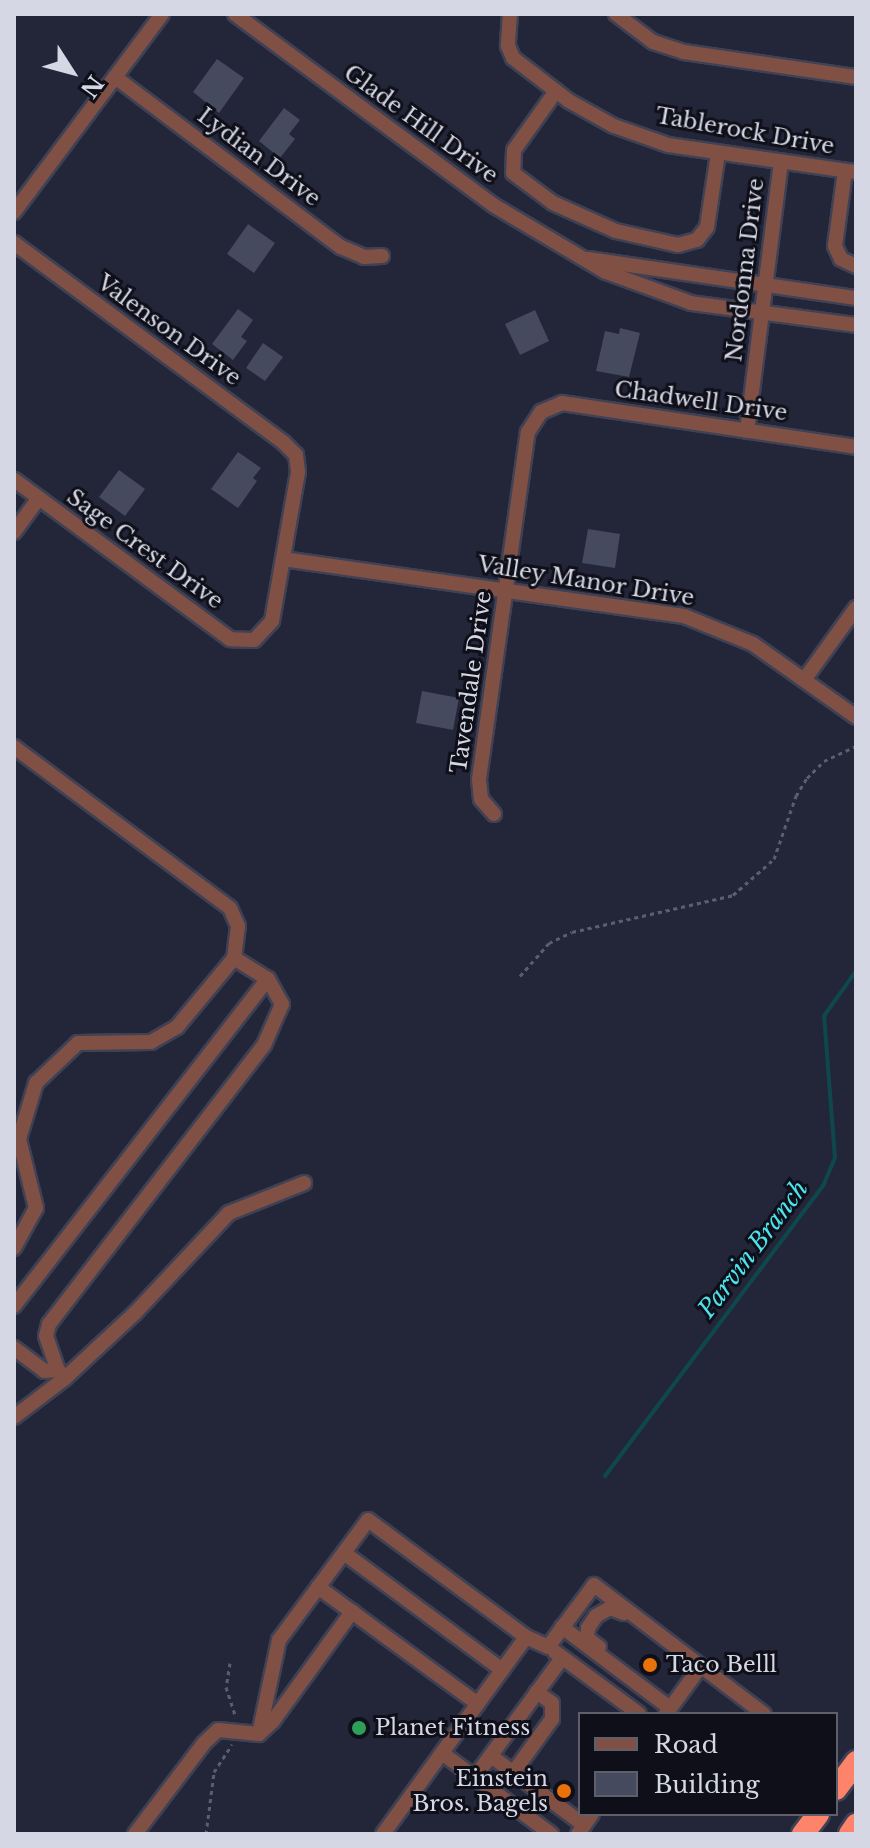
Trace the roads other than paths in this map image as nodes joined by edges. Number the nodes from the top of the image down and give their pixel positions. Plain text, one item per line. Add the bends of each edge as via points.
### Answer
1 (162, 14) edge
2 (235, 14) edge
3 (510, 14) edge
4 (616, 14) edge
5 (115, 77) junction
6 (856, 77) edge
7 (556, 91) junction
8 (718, 153) junction
9 (781, 163) junction
10 (850, 171) edge
11 (14, 212) edge
12 (14, 243) edge
13 (382, 256) dead end
14 (588, 259) junction
15 (856, 266) edge
16 (765, 285) junction
17 (856, 298) edge
18 (762, 312) junction
19 (856, 325) edge
20 (541, 412) joint
21 (747, 431) junction
22 (856, 447) edge
23 (14, 480) edge
24 (39, 498) junction
25 (14, 532) edge
26 (283, 559) junction
27 (506, 590) junction
28 (856, 608) edge
29 (804, 680) junction
30 (856, 717) edge
31 (14, 747) edge
32 (494, 814) dead end
33 (234, 958) junction
34 (268, 979) junction
35 (304, 1183) dead end
36 (14, 1248) edge
37 (14, 1306) edge
38 (14, 1348) edge
39 (61, 1374) junction
40 (14, 1417) edge
41 (344, 1553) junction
42 (318, 1587) junction
43 (352, 1612) junction
44 (636, 1617) junction
45 (562, 1627) junction
46 (526, 1637) junction
47 (548, 1647) junction
48 (562, 1658) junction
49 (610, 1663) junction
50 (701, 1666) junction
51 (502, 1670) junction
52 (537, 1692) junction
53 (478, 1704) junction
54 (668, 1711) edge
55 (636, 1712) edge
56 (761, 1712) edge
57 (259, 1734) junction
58 (442, 1753) junction
59 (491, 1756) junction
60 (513, 1773) junction
61 (475, 1777) junction
62 (816, 1816) edge
63 (585, 1824) edge
64 (856, 1825) edge
65 (531, 1828) edge
66 (135, 1834) edge
67 (383, 1834) edge
68 (551, 1834) edge
69 (803, 1834) edge
70 (850, 1834) edge

1 - 5 street
2 - 14 street, Glade Hill Drive via 493,205
3 - 7 street, Tablerock Drive via 509,52
4 - 6 street via 645,38 684,52
5 - 11 street
5 - 13 street, Lydian Drive via 341,247 364,257
7 - 8 street, Tablerock Drive via 614,126 668,145
7 - 8 street via 514,150 513,173 553,203 602,226 678,245 697,240 707,227
8 - 9 street, Tablerock Drive
9 - 10 street, Tablerock Drive
9 - 16 street, Nordonna Drive
10 - 15 street via 835,246 841,259
12 - 26 street, Valenson Drive via 296,455 298,472
14 - 16 street, Glade Hill Drive
14 - 18 street, Glade Hill Drive via 606,272 671,297
16 - 17 street, Glade Hill Drive
16 - 18 street, Nordonna Drive
18 - 19 street, Glade Hill Drive
18 - 21 street, Nordonna Drive
20 - 21 street, Chadwell Drive via 562,403
20 - 27 street, Tavendale Drive via 528,432
21 - 22 street, Chadwell Drive
23 - 24 street, Sage Crest Drive
24 - 25 street
24 - 26 street, Sage Crest Drive via 230,639 254,640 272,621
26 - 27 street, Valley Manor Drive
27 - 29 street, Valley Manor Drive via 697,619 753,644
27 - 32 street, Tavendale Drive via 479,779 481,799
28 - 29 street
29 - 30 street, Valley Manor Drive
31 - 33 street via 230,908 238,926
33 - 34 street
33 - 36 street via 177,1027 151,1042 78,1043 36,1083 19,1139 36,1208
34 - 37 street
34 - 39 street via 282,1004 264,1045 49,1324 46,1336
35 - 39 street via 229,1213 135,1313
38 - 39 street via 44,1371
39 - 40 street
41 - 42 street
41 - 46 street via 368,1520
41 - 51 street
42 - 43 street
42 - 57 street via 279,1640
43 - 53 street
43 - 57 street
44 - 45 street via 594,1585
44 - 49 street via 610,1608 588,1628 587,1638
44 - 50 street
45 - 47 street
45 - 49 street
46 - 47 street
46 - 51 street
47 - 48 street
48 - 52 street
48 - 55 street
49 - 54 street
50 - 54 street
50 - 56 street
51 - 53 street
52 - 59 street
52 - 60 street via 552,1703 552,1719
53 - 58 street
57 - 66 street via 218,1730
58 - 61 street
58 - 67 street
59 - 60 street
59 - 61 street
60 - 63 street
61 - 65 street
62 - 69 highway
64 - 70 highway
65 - 68 street

